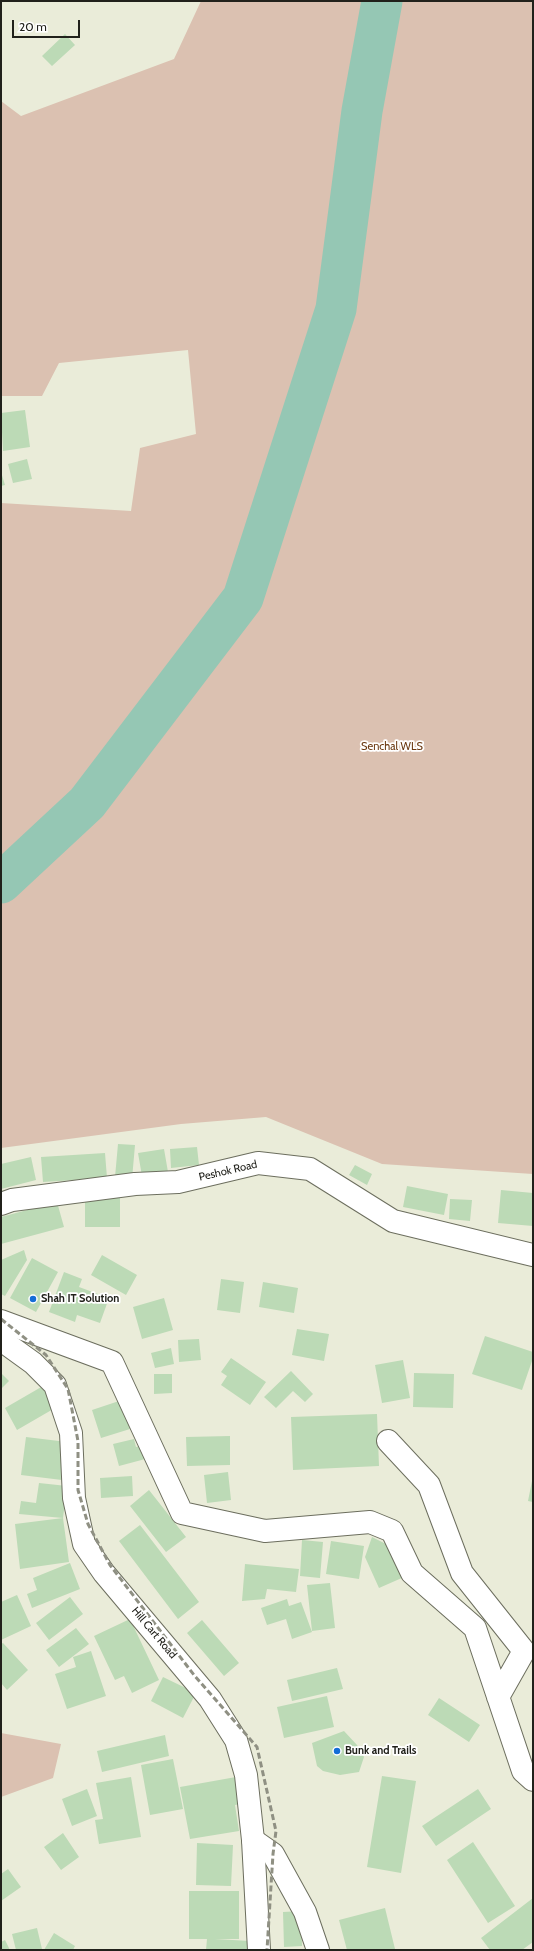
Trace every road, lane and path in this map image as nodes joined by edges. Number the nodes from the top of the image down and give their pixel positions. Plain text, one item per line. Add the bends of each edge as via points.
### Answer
1 (1, 1204) edge
2 (533, 1255) edge
3 (1, 1321) edge
4 (1, 1340) edge
5 (388, 1441) dead end
6 (528, 1648) edge
7 (498, 1697) junction
8 (533, 1780) edge
9 (253, 1840) junction
10 (259, 1950) edge
11 (318, 1950) edge

1 - 2 main road, Peshok Road via 12,1200 135,1184 178,1182 258,1163 310,1169 393,1221
3 - 7 main road via 112,1362 182,1513 265,1531 370,1522 392,1531 412,1573 475,1628
4 - 9 main road, Hill Cart Road via 33,1363 55,1385 71,1434 74,1498 84,1544 104,1573 210,1699 236,1740 246,1775
5 - 6 main road via 429,1485 462,1573
6 - 7 main road
7 - 8 main road via 523,1771
9 - 10 main road, Hill Cart Road
9 - 11 main road via 273,1854 305,1912

